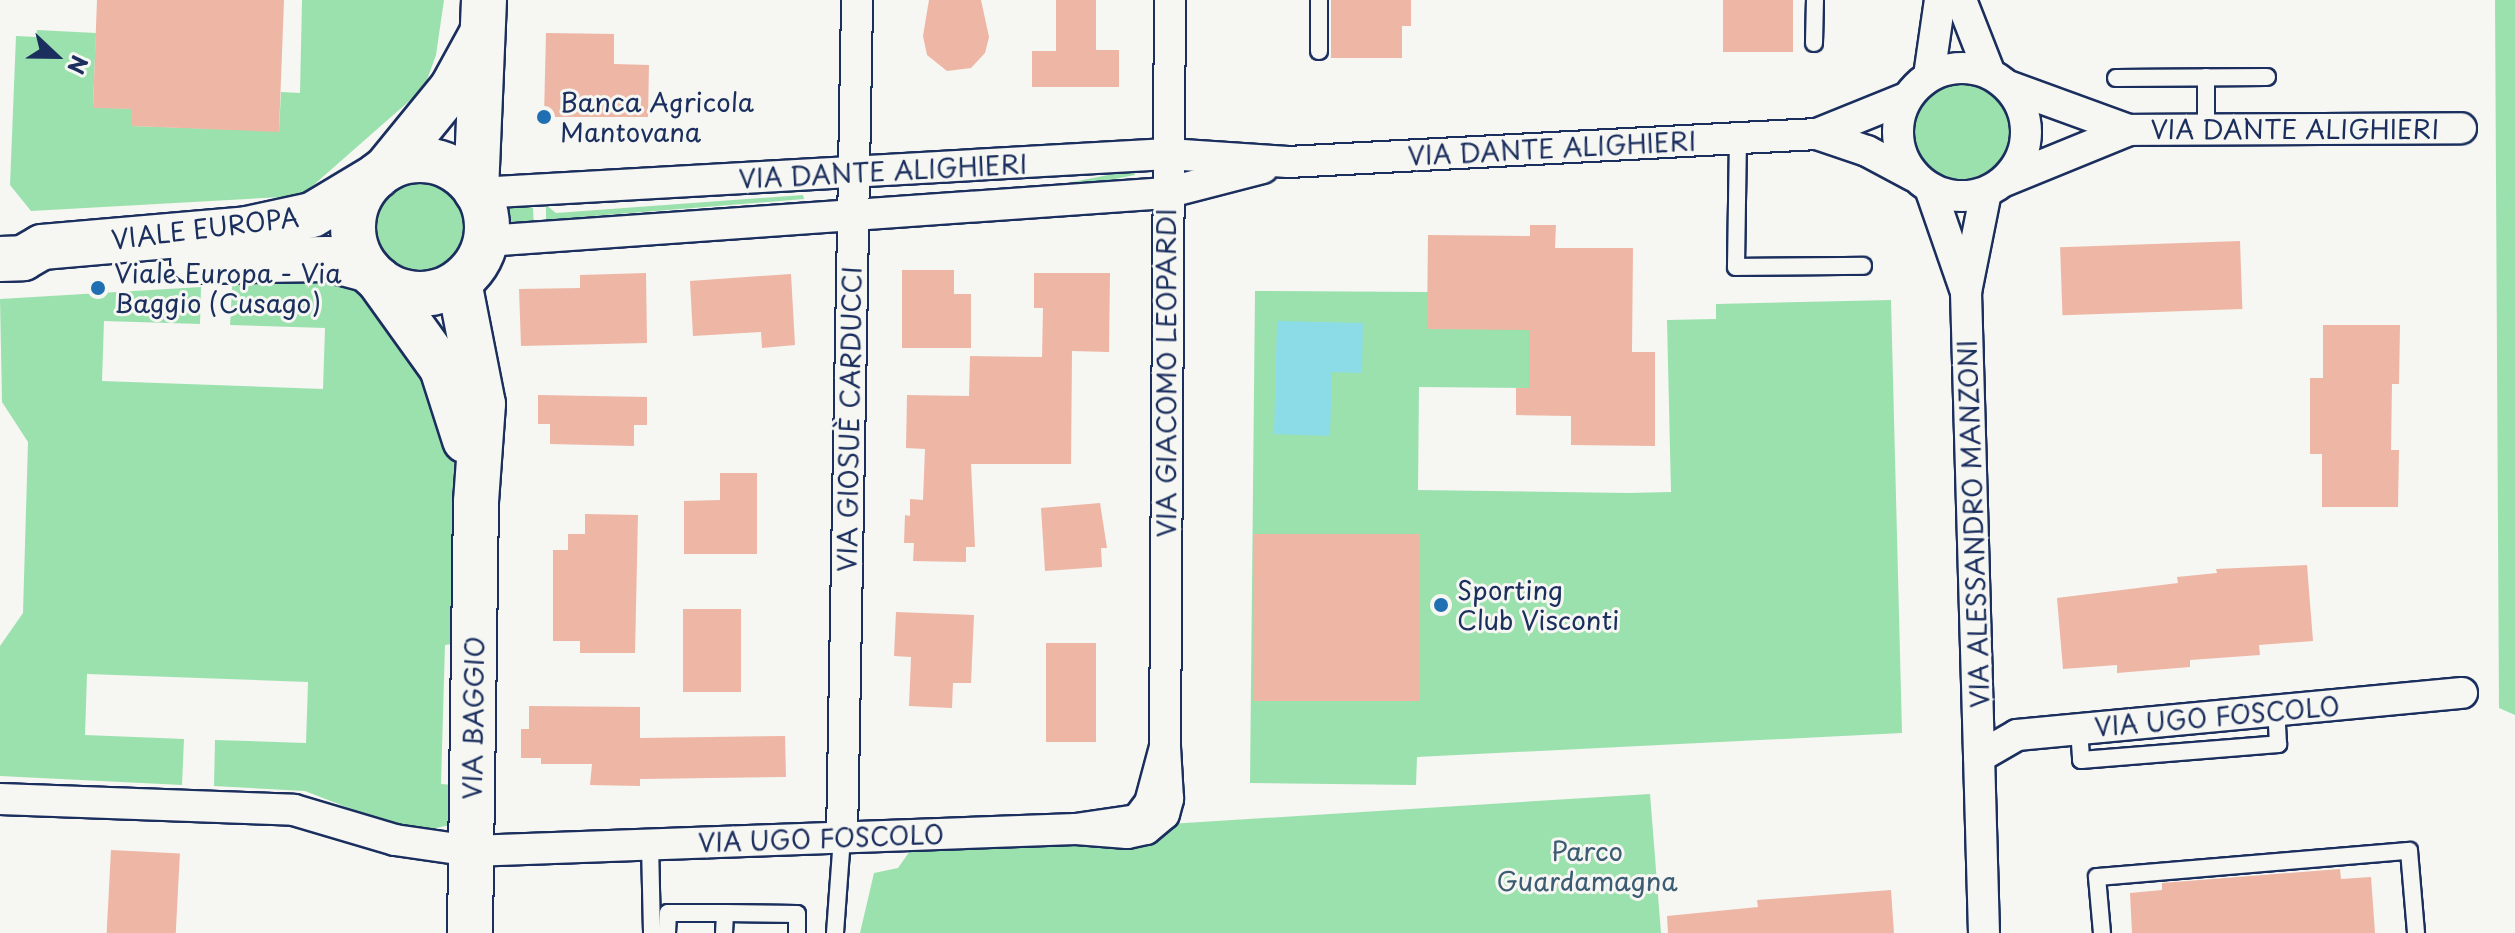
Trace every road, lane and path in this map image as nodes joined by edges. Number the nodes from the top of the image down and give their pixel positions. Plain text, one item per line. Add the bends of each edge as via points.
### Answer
1 (857, 0) edge
2 (1170, 0) edge
3 (1319, 0) edge
4 (1815, 0) edge
5 (1940, 0) edge
6 (1961, 0) edge
7 (484, 16) edge
8 (1814, 43) dead end
9 (1319, 51) dead end
10 (1929, 76) junction
11 (2206, 77) junction
12 (2267, 77) dead end
13 (2116, 78) dead end
14 (1999, 80) junction
15 (1906, 98) junction
16 (2461, 128) dead end
17 (2206, 129) junction
18 (2129, 130) junction
19 (1817, 134) junction
20 (1738, 138) junction
21 (1168, 154) junction
22 (1288, 162) junction
23 (382, 172) junction
24 (854, 173) junction
25 (1922, 182) junction
26 (1995, 186) junction
27 (477, 192) junction
28 (1166, 193) junction
29 (853, 217) junction
30 (486, 241) junction
31 (12, 258) edge
32 (1863, 266) dead end
33 (373, 275) junction
34 (459, 282) junction
35 (1966, 292) junction
36 (476, 502) junction
37 (2462, 693) dead end
38 (1165, 747) junction
39 (1979, 757) junction
40 (0, 799) edge
41 (1164, 814) joint
42 (1076, 829) junction
43 (842, 838) junction
44 (650, 844) junction
45 (471, 851) junction
46 (725, 913) junction
47 (470, 933) edge
48 (652, 933) edge
49 (667, 933) edge
50 (724, 933) edge
51 (797, 933) edge
52 (835, 933) edge
53 (1984, 933) edge
54 (2102, 933) edge
55 (2416, 933) edge

1 - 24 street, VIA GIOSUÈ CARDUCCI
2 - 21 street, VIA GIACOMO LEOPARDI
3 - 9 lane
4 - 8 lane
5 - 10 street
6 - 14 street
7 - 23 street via 452,88
7 - 27 street
10 - 14 street via 1960,67
10 - 15 street
11 - 12 lane
11 - 13 lane
11 - 17 lane
14 - 18 street, VIA DANTE ALIGHIERI
14 - 26 street via 2026,124 2025,145
15 - 19 street, VIA DANTE ALIGHIERI
15 - 25 street via 1897,124 1900,152
16 - 17 street, VIA DANTE ALIGHIERI
17 - 18 street, VIA DANTE ALIGHIERI
18 - 26 street, VIA DANTE ALIGHIERI
19 - 20 street, VIA DANTE ALIGHIERI
19 - 25 street, VIA DANTE ALIGHIERI via 1867,151
20 - 22 street, VIA DANTE ALIGHIERI
20 - 32 lane via 1736,267
21 - 22 street, VIA DANTE ALIGHIERI
21 - 24 street, VIA DANTE ALIGHIERI
21 - 28 street, VIA GIACOMO LEOPARDI
22 - 28 street, VIA DANTE ALIGHIERI
23 - 27 street via 410,161 442,164
23 - 31 street, VIALE EUROPA via 312,215 247,229 42,247
23 - 33 street via 364,190 353,225 357,249
24 - 27 street, VIA DANTE ALIGHIERI
24 - 29 street, VIA GIOSUÈ CARDUCCI
25 - 26 street via 1948,195
25 - 35 street, VIA ALESSANDRO MANZONI
26 - 35 street, VIA ALESSANDRO MANZONI
27 - 30 street via 487,217
28 - 29 street, VIA DANTE ALIGHIERI
28 - 38 street, VIA GIACOMO LEOPARDI
29 - 30 street, VIA DANTE ALIGHIERI
29 - 43 street, VIA GIOSUÈ CARDUCCI
30 - 34 street via 476,264
31 - 33 street, VIALE EUROPA via 51,273 220,259 328,259
33 - 34 street via 401,292 421,294
33 - 36 street, VIA BAGGIO via 442,368 462,425
34 - 36 street, VIA BAGGIO via 483,404
35 - 39 street, VIA ALESSANDRO MANZONI
36 - 45 street, VIA BAGGIO
37 - 39 street, VIA UGO FOSCOLO via 2017,735
38 - 41 street, VIA GIACOMO LEOPARDI
38 - 42 street, VIA GIACOMO LEOPARDI via 1150,803 1137,820
39 - 53 street, VIA ALESSANDRO MANZONI
40 - 45 street, VIA UGO FOSCOLO via 294,810 395,840
41 - 42 street, VIA UGO FOSCOLO via 1142,831
42 - 43 street, VIA UGO FOSCOLO
43 - 44 street, VIA UGO FOSCOLO
43 - 52 lane
44 - 45 street, VIA UGO FOSCOLO
44 - 48 lane
45 - 47 street, VIA BAGGIO
46 - 49 lane via 668,913
46 - 50 lane
46 - 51 lane via 797,914
54 - 55 lane via 2097,877 2409,851

